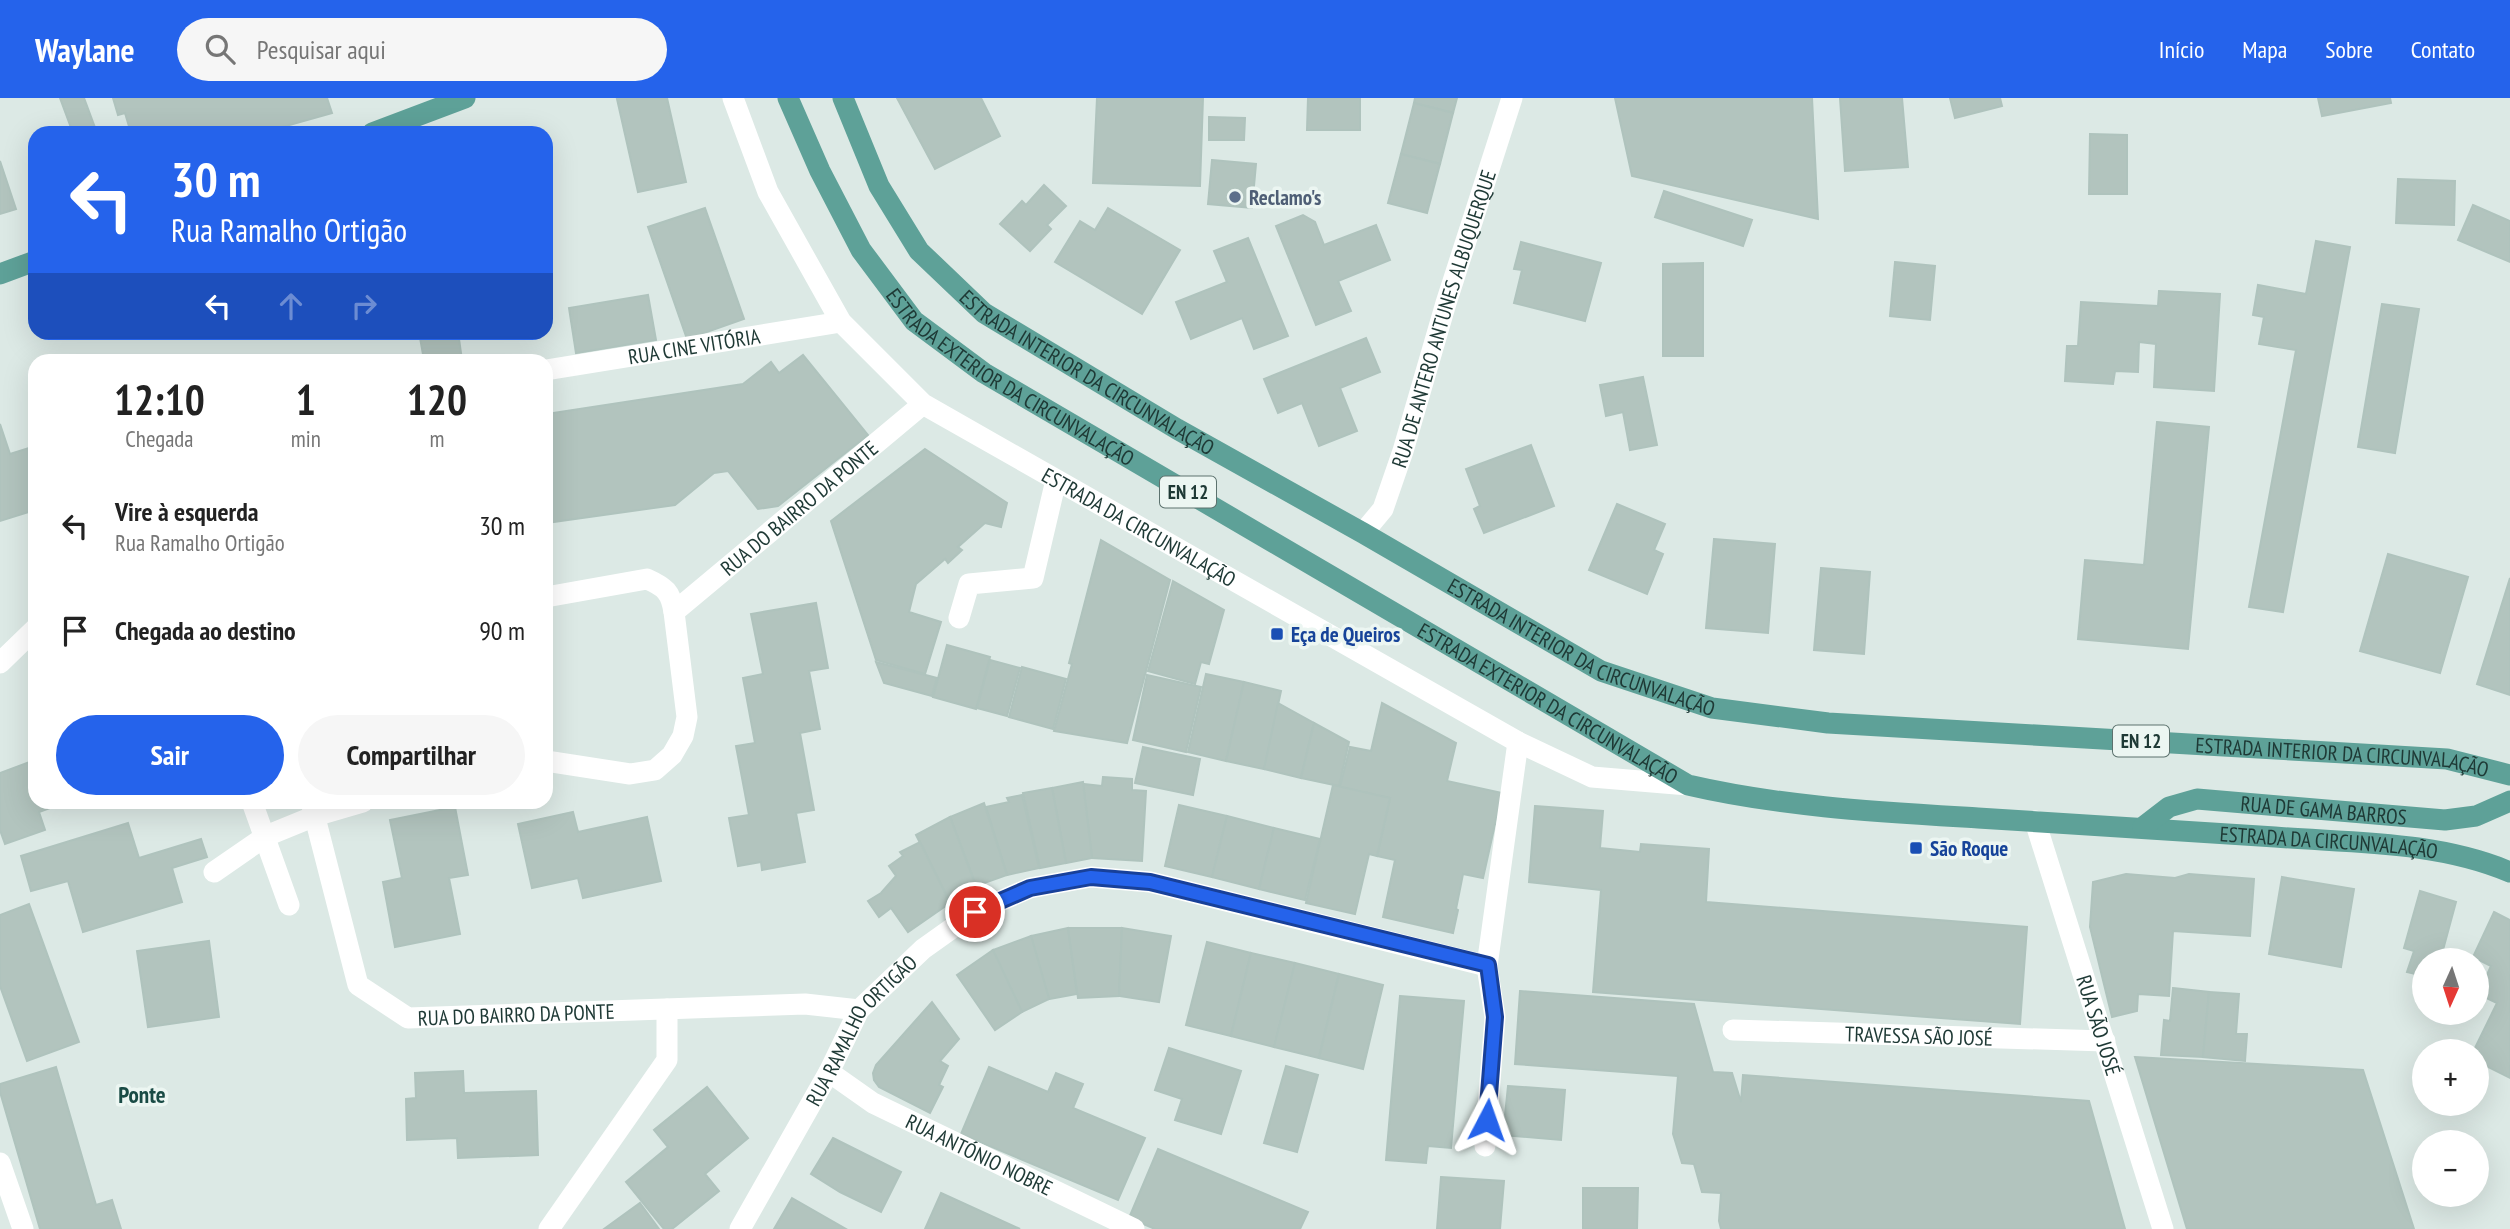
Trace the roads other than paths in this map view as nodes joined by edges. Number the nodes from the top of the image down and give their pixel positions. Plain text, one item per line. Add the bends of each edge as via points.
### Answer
1 (465, 98) edge
2 (733, 98) edge
3 (789, 98) edge
4 (843, 98) edge
5 (1513, 98) edge
6 (391, 126) edge
7 (28, 264) edge
8 (0, 274) edge
9 (841, 322) junction
10 (553, 369) edge
11 (923, 404) junction
12 (1056, 480) junction
13 (1363, 533) junction
14 (553, 596) edge
15 (674, 612) junction
16 (958, 618) dead end
17 (28, 636) edge
18 (0, 663) edge
19 (1518, 742) junction
20 (553, 762) edge
21 (2510, 775) edge
22 (1688, 785) junction
23 (2510, 801) edge
24 (255, 809) edge
25 (313, 809) edge
26 (2035, 821) junction
27 (2143, 827) junction
28 (266, 836) junction
29 (214, 872) dead end
30 (2510, 872) edge
31 (289, 905) dead end
32 (1488, 965) junction
33 (667, 1009) junction
34 (859, 1010) junction
35 (1733, 1030) dead end
36 (2105, 1041) junction
37 (829, 1072) junction
38 (1485, 1146) dead end
39 (0, 1163) edge
40 (23, 1229) edge
41 (550, 1229) edge
42 (740, 1229) edge
43 (1135, 1229) edge
44 (2163, 1229) edge

1 - 6 main road
2 - 9 street, ESTRADA DA CIRCUNVALAÇÃO via 768,192
3 - 22 main road, ESTRADA EXTERIOR DA CIRCUNVALAÇÃO / EN 12 via 861,250 914,321 984,373
4 - 13 main road, ESTRADA INTERIOR DA CIRCUNVALAÇÃO / EN 12 via 880,186 919,251 984,313
5 - 13 street, RUA DE ANTERO ANTUNES ALBUQUERQUE via 1403,451 1383,509
7 - 8 main road
9 - 10 street, RUA CINE VITÓRIA
9 - 11 street, ESTRADA DA CIRCUNVALAÇÃO
11 - 12 street, ESTRADA DA CIRCUNVALAÇÃO
11 - 15 street, RUA DO BAIRRO DA PONTE
12 - 16 street via 1033,578 969,584
12 - 19 street, ESTRADA DA CIRCUNVALAÇÃO
13 - 21 main road, ESTRADA INTERIOR DA CIRCUNVALAÇÃO / EN 12 via 1601,671 1712,708 1828,723 2447,759
14 - 15 street via 647,579 671,594
15 - 20 street via 687,717 672,755 655,770 630,774
17 - 18 street
19 - 22 street, ESTRADA DA CIRCUNVALAÇÃO via 1592,776
19 - 32 street
22 - 26 main road, ESTRADA EXTERIOR DA CIRCUNVALAÇÃO / EN 12 via 1835,810
23 - 27 main road, RUA DE GAMA BARROS via 2476,816 2445,820 2197,799 2169,807
24 - 28 street
25 - 28 street
25 - 33 street, RUA DO BAIRRO DA PONTE via 358,985 408,1018
26 - 27 main road, ESTRADA EXTERIOR DA CIRCUNVALAÇÃO / EN 12
26 - 36 street, RUA SÃO JOSÉ
27 - 30 main road, ESTRADA DA CIRCUNVALAÇÃO / EN 12 via 2425,849
28 - 29 street
28 - 31 street
32 - 34 street, RUA RAMALHO ORTIGÃO via 1150,882 1091,877 1030,888 975,912 923,949
32 - 38 street via 1495,1017
33 - 34 street, RUA DO BAIRRO DA PONTE via 805,1004
33 - 41 street via 667,1060
34 - 37 street, RUA RAMALHO ORTIGÃO
35 - 36 street, TRAVESSA SÃO JOSÉ
36 - 44 street, RUA SÃO JOSÉ
37 - 42 street, RUA RAMALHO ORTIGÃO
37 - 43 street, RUA ANTÓNIO NOBRE via 873,1103
39 - 40 street

